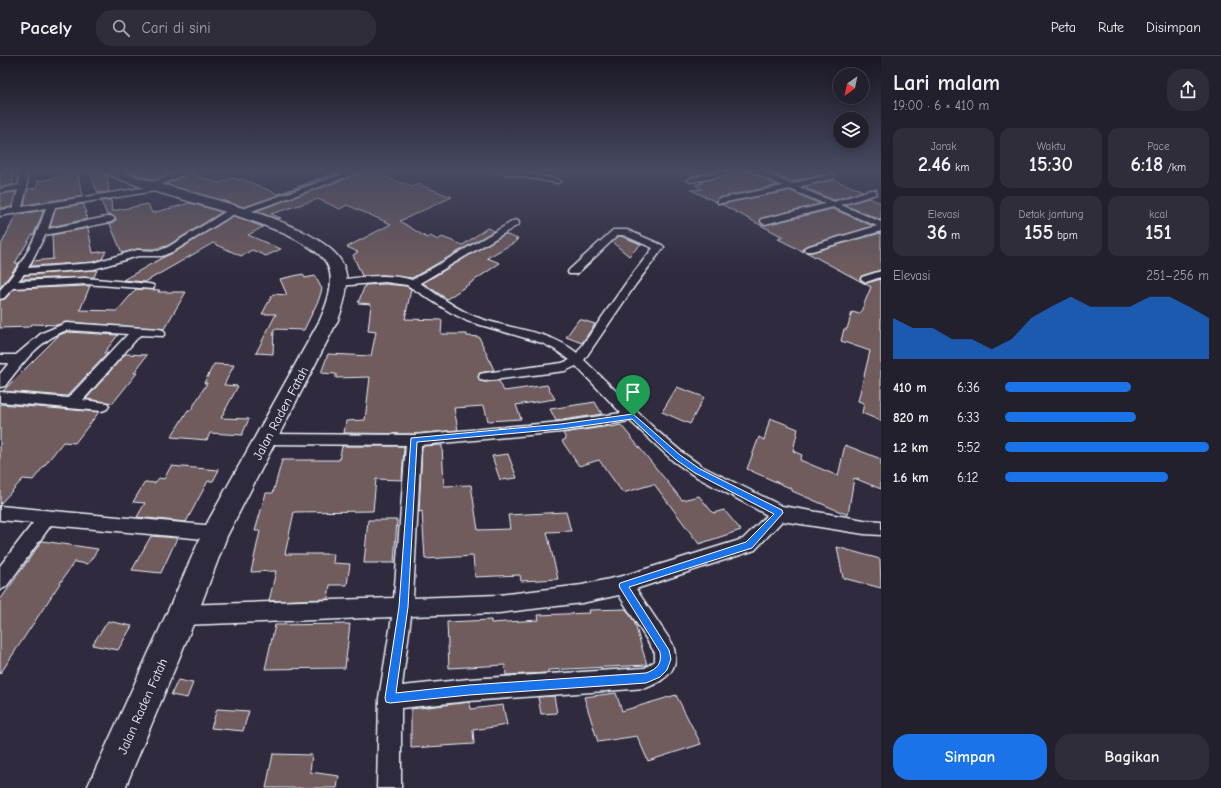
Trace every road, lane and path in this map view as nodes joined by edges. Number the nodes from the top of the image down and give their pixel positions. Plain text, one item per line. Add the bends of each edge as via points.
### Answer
1 (18, 204) edge
2 (56, 204) edge
3 (210, 204) edge
4 (259, 204) edge
5 (51, 205) junction
6 (832, 205) joint
7 (17, 209) junction
8 (235, 212) junction
9 (0, 213) edge
10 (111, 219) dead end
11 (765, 221) dead end
12 (515, 223) dead end
13 (881, 227) edge
14 (42, 233) junction
15 (809, 249) dead end
16 (21, 271) junction
17 (573, 272) dead end
18 (881, 274) edge
19 (866, 279) dead end
20 (339, 283) junction
21 (412, 284) junction
22 (149, 288) dead end
23 (3, 292) edge
24 (137, 331) junction
25 (159, 333) dead end
26 (20, 358) junction
27 (0, 359) edge
28 (577, 361) junction
29 (485, 377) dead end
30 (0, 383) edge
31 (0, 397) edge
32 (71, 404) junction
33 (102, 406) dead end
34 (633, 416) junction
35 (265, 439) junction
36 (414, 440) junction
37 (0, 513) edge
38 (779, 513) junction
39 (47, 517) junction
40 (881, 528) edge
41 (215, 533) junction
42 (0, 581) edge
43 (623, 585) junction
44 (403, 607) junction
45 (182, 615) junction
46 (390, 698) junction
47 (106, 788) edge
48 (389, 788) edge

1 - 7 street
2 - 5 street
3 - 8 highway, Jalan Raden Fatah
4 - 8 street
5 - 7 street
5 - 14 street
6 - 11 street
6 - 13 street
7 - 9 street
8 - 16 street via 163,253 133,254 99,265
8 - 20 highway, Jalan Raden Fatah via 310,240 334,261
10 - 14 street
12 - 21 street
13 - 15 street
14 - 16 street
16 - 23 street
17 - 28 street via 616,232 624,232 659,247
18 - 19 street
20 - 21 street via 386,280
20 - 35 highway, Jalan Raden Fatah via 333,313
21 - 28 street via 458,313 484,323 541,337 559,346
22 - 23 street via 85,281
24 - 25 street
24 - 26 street via 66,326 45,335
24 - 32 street
26 - 27 street
26 - 30 street
28 - 29 street via 556,368
28 - 34 street
31 - 32 street
32 - 33 street
34 - 36 street via 561,427
34 - 38 street via 678,457 698,471
35 - 36 street
35 - 41 highway, Jalan Raden Fatah
36 - 44 street
37 - 39 street
38 - 40 street
38 - 43 street via 749,545
39 - 41 street
39 - 42 street
41 - 45 highway, Jalan Raden Fatah
43 - 44 street via 582,594 499,604
43 - 46 street via 664,650 666,659 656,674 646,678
44 - 45 street
44 - 46 street
45 - 47 highway, Jalan Raden Fatah
46 - 48 street

